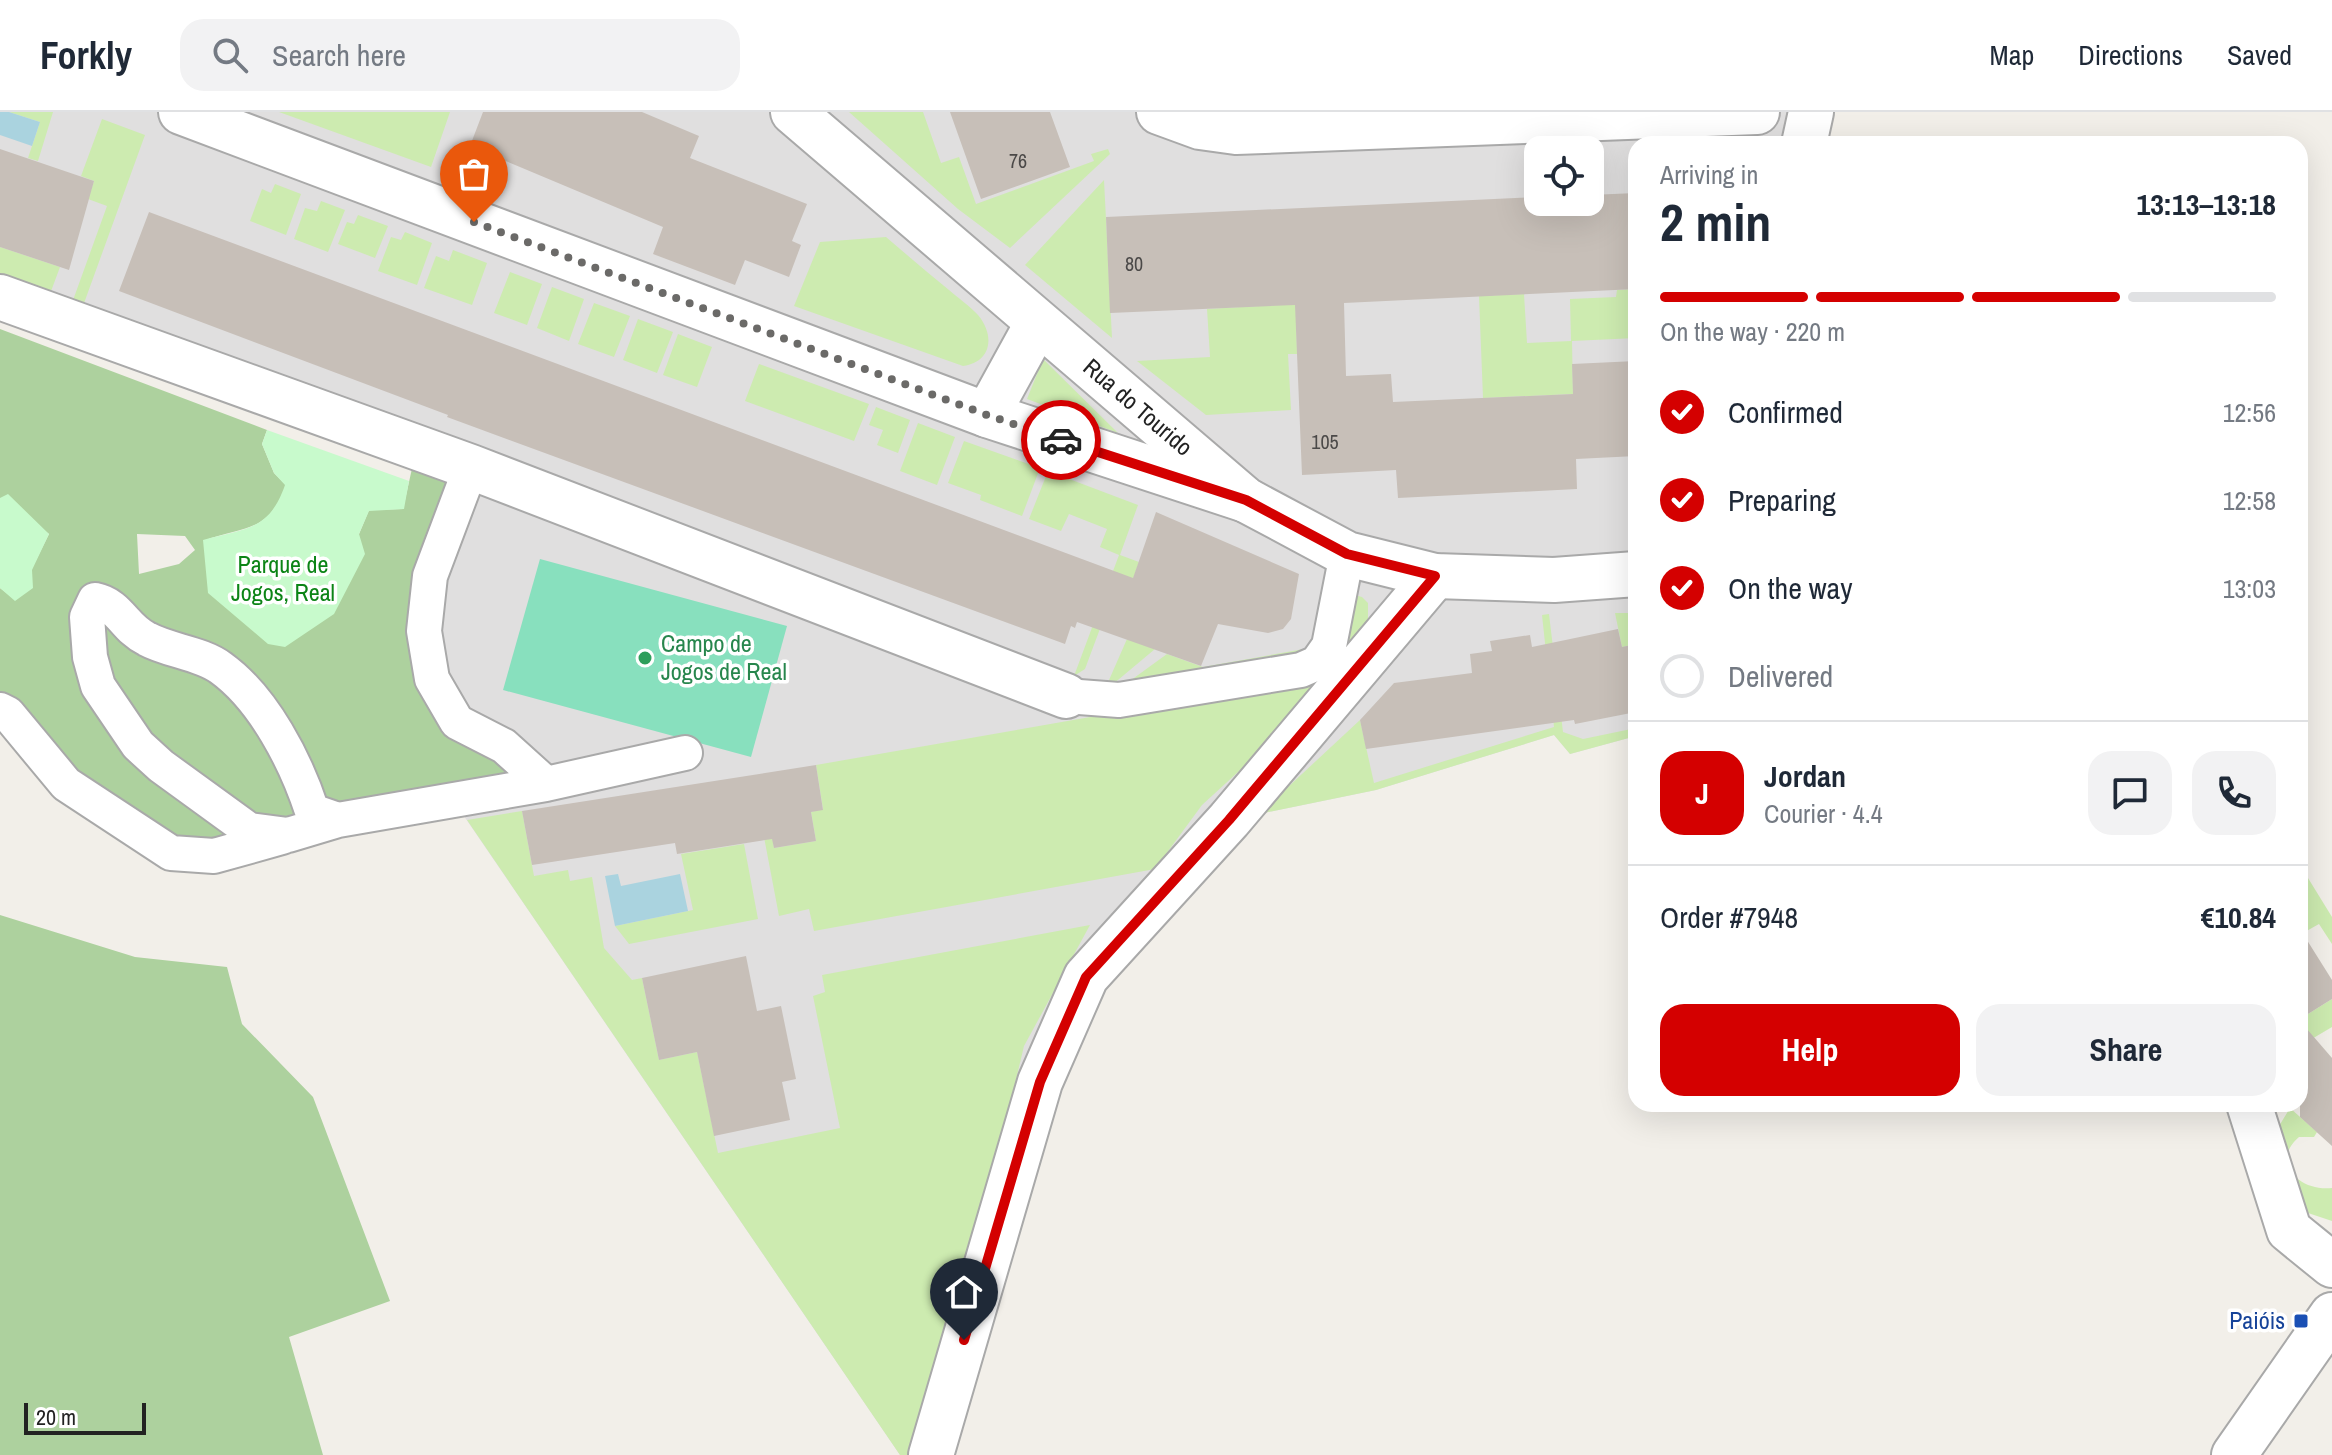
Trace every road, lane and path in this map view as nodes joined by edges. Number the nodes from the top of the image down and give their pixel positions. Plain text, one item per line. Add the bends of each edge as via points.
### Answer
1 (181, 112) edge
2 (793, 112) edge
3 (1159, 112) edge
4 (1757, 112) edge
5 (1811, 112) edge
6 (1806, 136) edge
7 (0, 297) edge
8 (1037, 324) junction
9 (987, 415) junction
10 (471, 467) junction
11 (1246, 500) junction
12 (1347, 554) junction
13 (1628, 575) edge
14 (1435, 576) junction
15 (1066, 696) joint
16 (0, 710) edge
17 (685, 753) dead end
18 (546, 784) junction
19 (338, 820) junction
20 (288, 835) junction
21 (2252, 1112) edge
22 (2332, 1265) edge
23 (2332, 1315) edge
24 (931, 1455) edge
25 (2234, 1455) edge

1 - 9 street
2 - 8 street, Rua do Tourido
3 - 4 street via 1200,127 1236,132
5 - 6 street
7 - 10 street
8 - 9 street
8 - 11 street, Rua do Tourido
9 - 11 street
10 - 15 street
10 - 18 street via 430,576 424,631 432,679 457,722 504,746
11 - 12 street, Rua do Tourido
12 - 14 street, Rua do Tourido
12 - 15 street via 1329,646 1317,663 1119,700
13 - 14 street, Rua do Tourido via 1554,580
14 - 24 street via 1229,820 1086,977 1040,1082
16 - 20 street via 66,784 171,853 214,856
17 - 18 street
18 - 19 street
19 - 20 street
19 - 20 street via 312,811 300,775 260,706 220,667 146,639 110,603 95,600 87,617 98,686 138,745 249,830
21 - 22 street via 2289,1230
23 - 25 street

